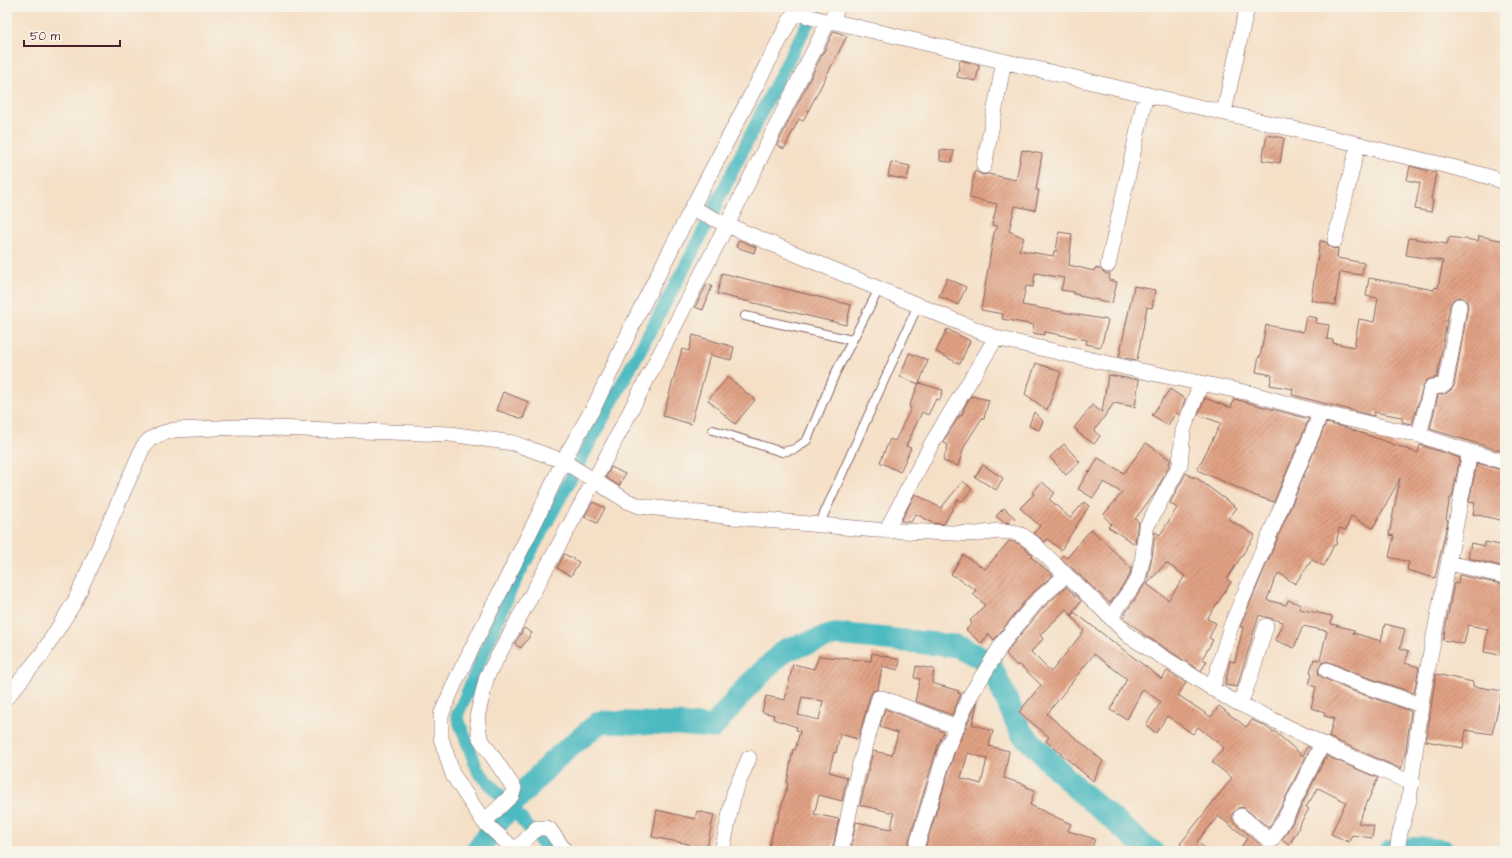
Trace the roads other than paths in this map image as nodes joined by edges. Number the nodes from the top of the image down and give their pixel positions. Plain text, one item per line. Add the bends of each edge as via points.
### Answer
1 (838, 7) edge
2 (1247, 7) edge
3 (797, 11) edge
4 (828, 21) junction
5 (1004, 61) junction
6 (1146, 94) junction
7 (1224, 112) junction
8 (1358, 144) junction
9 (984, 166) dead end
10 (1505, 182) edge
11 (694, 209) junction
12 (725, 224) junction
13 (1335, 240) dead end
14 (1108, 265) dead end
15 (879, 289) junction
16 (918, 305) junction
17 (1459, 306) dead end
18 (745, 316) dead end
19 (996, 338) junction
20 (852, 340) junction
21 (1201, 383) junction
22 (1321, 413) junction
23 (713, 430) dead end
24 (1419, 435) junction
25 (1470, 452) junction
26 (566, 462) junction
27 (1505, 462) edge
28 (591, 479) junction
29 (819, 525) junction
30 (886, 531) junction
31 (1449, 563) junction
32 (1066, 574) junction
33 (1505, 576) edge
34 (1111, 617) junction
35 (1266, 626) dead end
36 (1326, 670) dead end
37 (1212, 688) junction
38 (7, 697) edge
39 (1240, 704) junction
40 (1421, 705) junction
41 (957, 727) junction
42 (1322, 744) junction
43 (749, 758) dead end
44 (1412, 783) junction
45 (1241, 816) dead end
46 (486, 824) junction
47 (514, 848) edge
48 (565, 851) edge
49 (722, 851) edge
50 (841, 851) edge
51 (915, 851) edge
52 (1397, 851) edge

1 - 4 street
2 - 7 street
3 - 4 street
3 - 11 street
4 - 5 street
4 - 12 street
5 - 6 street
5 - 9 street
6 - 7 street
6 - 14 street
7 - 8 street
8 - 10 street via 1478,172
8 - 13 street
11 - 12 street
11 - 26 street via 637,316
12 - 15 street
12 - 28 street
15 - 16 street
15 - 20 lane
16 - 19 street
16 - 29 lane
17 - 24 street via 1445,384 1432,387
18 - 20 lane
19 - 21 street
19 - 30 street via 932,443
20 - 23 lane via 808,440 795,449 782,452
21 - 22 street
21 - 34 street via 1183,431 1180,465 1146,528 1144,556 1138,579
22 - 24 street
22 - 37 street via 1231,626
24 - 25 street
25 - 27 street
25 - 31 street
26 - 28 street
26 - 38 street via 513,443 450,434 239,428 174,430 160,434 143,447 75,601 42,654
26 - 46 street via 457,678 441,715 441,738 453,775
28 - 29 street via 640,506
28 - 46 street via 487,676 477,717 480,738 514,788 512,795
29 - 30 street
30 - 32 street via 978,534 1013,532 1033,543
31 - 33 street
31 - 40 street
32 - 34 street
32 - 41 street via 1036,602 995,654 970,696
34 - 37 street via 1129,636
35 - 39 street
36 - 40 street
37 - 39 street
39 - 42 street
40 - 44 street
41 - 50 street via 880,698 857,775
41 - 51 street via 945,755
42 - 44 street
42 - 45 street via 1272,840
43 - 49 street via 734,792
44 - 52 street
46 - 47 street
47 - 48 street via 537,828 546,828

